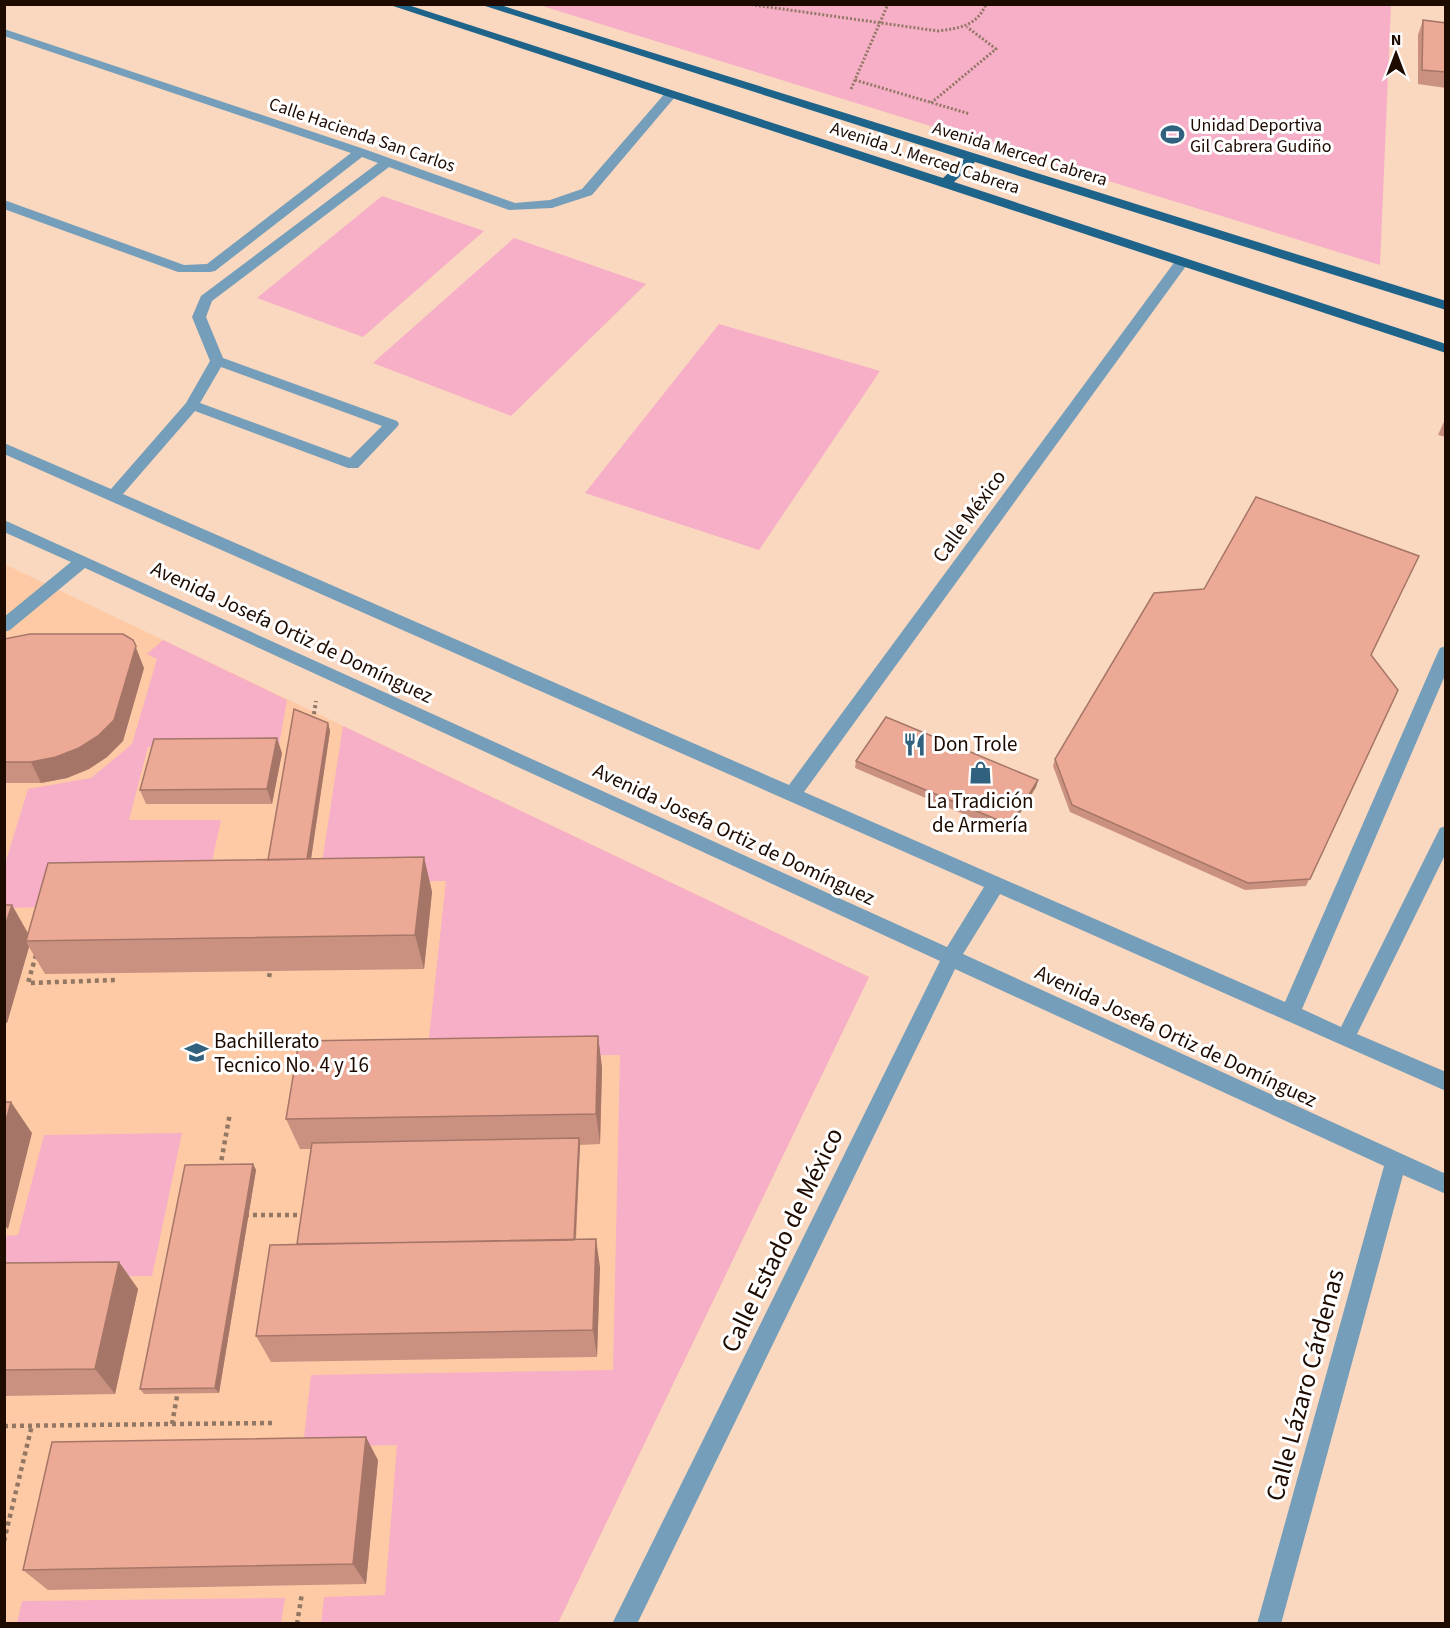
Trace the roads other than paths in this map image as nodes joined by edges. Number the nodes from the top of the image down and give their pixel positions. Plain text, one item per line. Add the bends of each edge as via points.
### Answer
1 (392, 4) edge
2 (484, 4) edge
3 (4, 32) edge
4 (670, 94) junction
5 (360, 152) junction
6 (972, 158) junction
7 (387, 162) junction
8 (945, 183) junction
9 (4, 204) edge
10 (1181, 263) junction
11 (1446, 306) edge
12 (1446, 349) edge
13 (218, 361) junction
14 (192, 405) junction
15 (4, 448) edge
16 (113, 496) junction
17 (4, 525) edge
18 (83, 561) junction
19 (4, 626) edge
20 (1446, 652) edge
21 (792, 795) junction
22 (1446, 833) edge
23 (996, 884) junction
24 (951, 958) junction
25 (1290, 1014) junction
26 (1345, 1038) junction
27 (1446, 1082) edge
28 (1396, 1162) junction
29 (1446, 1184) edge
30 (624, 1623) edge
31 (1269, 1623) edge

1 - 4 main road, Avenida J. Merced Cabrera
2 - 6 main road, Avenida Merced Cabrera
3 - 5 street, Calle Hacienda San Carlos
4 - 7 street, Calle Hacienda San Carlos via 587,192 552,204 514,207
4 - 8 main road, Avenida J. Merced Cabrera
5 - 7 street, Calle Hacienda San Carlos
5 - 9 street via 210,268 183,269
6 - 8 main road
6 - 11 main road, Avenida Merced Cabrera
7 - 13 street via 206,299 199,317
8 - 10 main road, Avenida J. Merced Cabrera
10 - 12 main road, Avenida J. Merced Cabrera
10 - 21 street, Calle México
13 - 14 street
13 - 14 street via 392,424 352,464
14 - 16 street
15 - 16 street
16 - 21 street
17 - 18 street, Avenida Josefa Ortiz de Domínguez
18 - 19 street
18 - 24 street, Avenida Josefa Ortiz de Domínguez
20 - 25 street
21 - 23 street
22 - 26 street
23 - 24 street, Calle Estado de México
23 - 25 street
24 - 28 street, Avenida Josefa Ortiz de Domínguez
24 - 30 street, Calle Estado de México
25 - 26 street
26 - 27 street
28 - 29 street, Avenida Josefa Ortiz de Domínguez
28 - 31 street, Calle Lázaro Cárdenas

